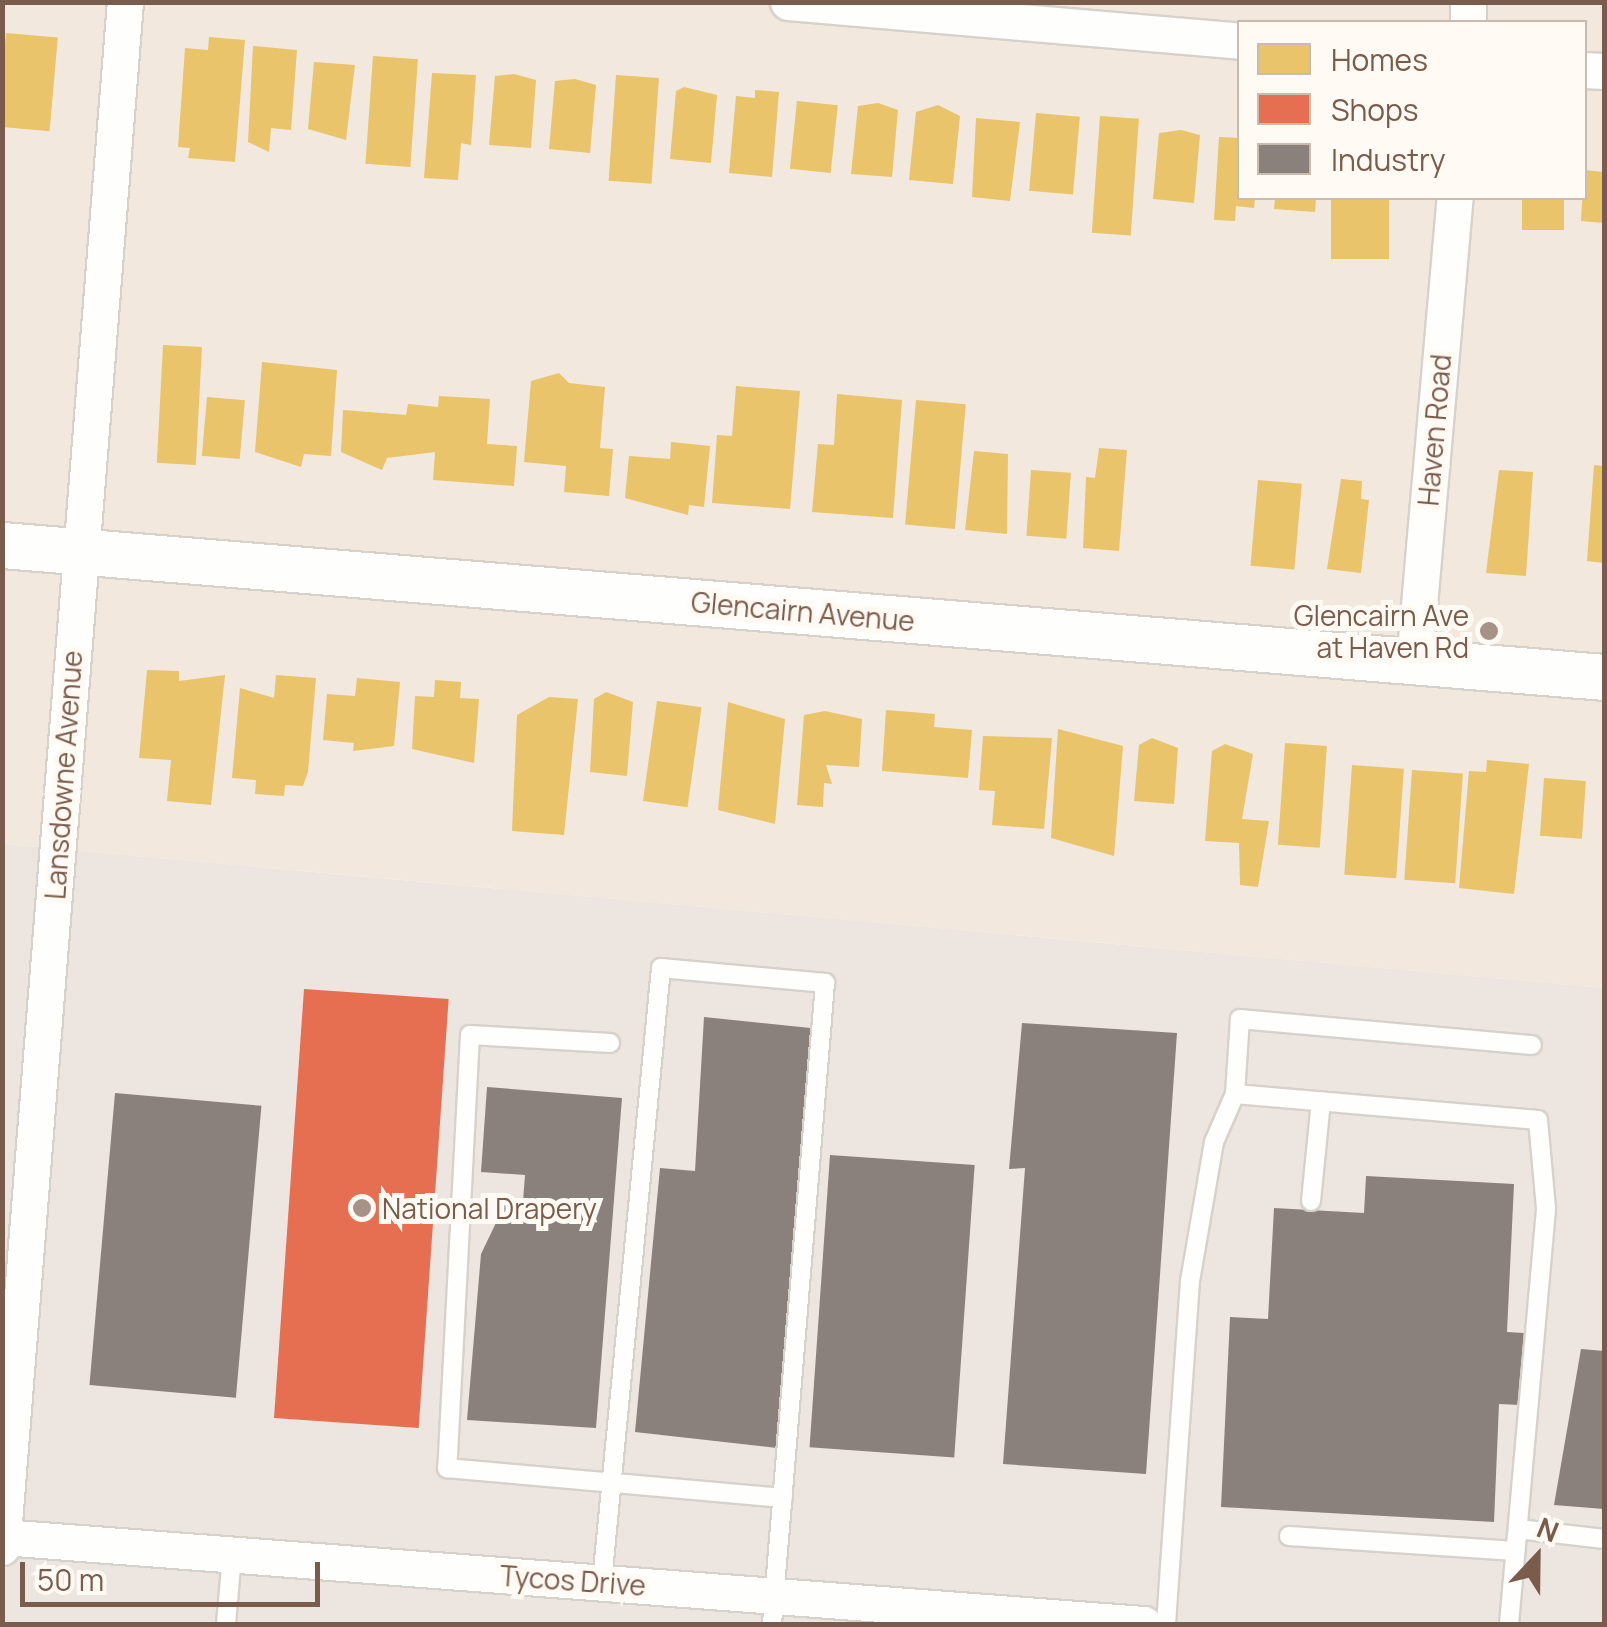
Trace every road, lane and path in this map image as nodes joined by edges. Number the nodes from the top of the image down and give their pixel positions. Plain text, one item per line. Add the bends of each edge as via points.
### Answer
1 (125, 2) edge
2 (788, 2) edge
3 (1237, 41) edge
4 (1455, 200) edge
5 (2, 545) edge
6 (79, 552) junction
7 (1414, 662) junction
8 (1604, 677) edge
9 (610, 1043) dead end
10 (1532, 1045) dead end
11 (1236, 1094) junction
12 (1322, 1101) junction
13 (1312, 1201) dead end
14 (612, 1483) junction
15 (783, 1498) junction
16 (1518, 1530) junction
17 (1289, 1536) dead end
18 (3, 1537) edge
19 (1604, 1539) edge
20 (2, 1547) edge
21 (1516, 1551) junction
22 (232, 1555) junction
23 (602, 1582) junction
24 (774, 1610) edge
25 (226, 1624) edge
26 (1144, 1624) edge
27 (1166, 1624) edge
28 (1509, 1624) edge

1 - 6 street, Lansdowne Avenue
2 - 3 street
4 - 7 street, Haven Road
5 - 6 street, Glencairn Avenue
6 - 7 street, Glencairn Avenue
6 - 18 street, Lansdowne Avenue
7 - 8 street, Glencairn Avenue
9 - 14 lane via 470,1035 447,1468
10 - 11 lane via 1240,1019
11 - 12 lane
11 - 27 lane via 1214,1142 1190,1281
12 - 13 lane
12 - 16 lane via 1538,1120 1546,1208
14 - 15 lane
14 - 15 lane via 661,968 825,984
14 - 23 lane
15 - 24 lane
16 - 19 lane
16 - 21 lane
17 - 21 lane
18 - 20 street, Lansdowne Avenue
18 - 22 street, Tycos Drive
21 - 28 lane
22 - 23 street, Tycos Drive
22 - 25 lane
23 - 24 street, Tycos Drive
24 - 26 street, Tycos Drive

